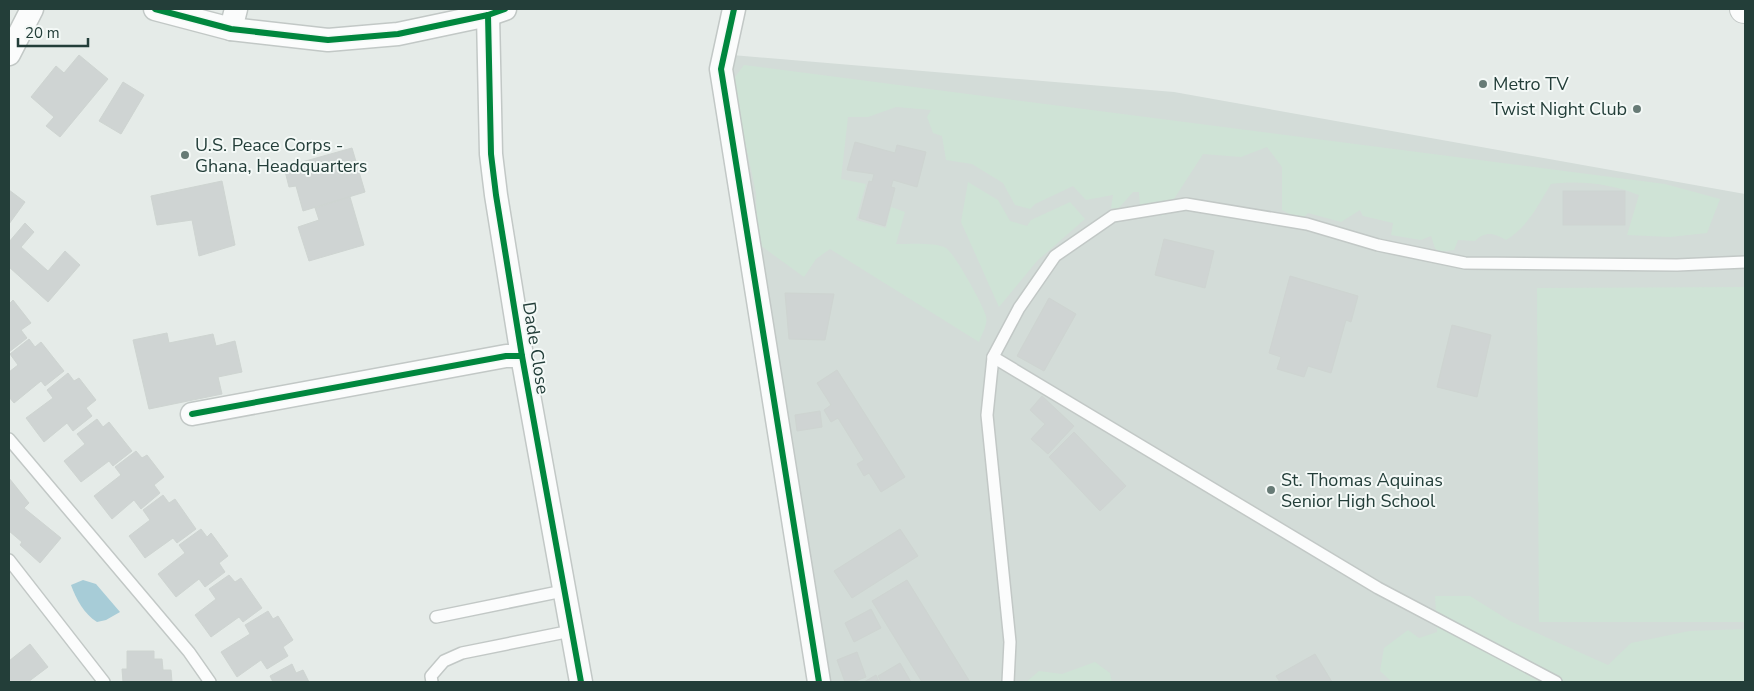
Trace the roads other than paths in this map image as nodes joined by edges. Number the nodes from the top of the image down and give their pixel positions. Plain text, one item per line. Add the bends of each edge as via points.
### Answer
1 (32, 9) edge
2 (154, 9) edge
3 (734, 9) edge
4 (496, 12) edge
5 (233, 19) edge
6 (9, 54) edge
7 (1745, 262) edge
8 (522, 356) junction
9 (993, 357) junction
10 (192, 414) dead end
11 (9, 439) edge
12 (9, 560) edge
13 (563, 591) junction
14 (436, 618) dead end
15 (571, 631) junction
16 (104, 682) edge
17 (210, 682) edge
18 (432, 682) edge
19 (581, 682) edge
20 (819, 682) edge
21 (1008, 682) edge
22 (1556, 682) edge

1 - 6 street
2 - 5 street
3 - 20 street via 721,69
4 - 5 street via 398,34 328,40
4 - 8 street, Dade Close via 491,154
7 - 9 lane via 1657,265 1465,263 1378,245 1307,224 1186,204 1113,216 1055,256 1019,308
8 - 10 street via 506,356
8 - 13 street, Dade Close
9 - 21 lane via 988,415 1010,642
9 - 22 lane via 1378,588
11 - 17 lane via 189,652
12 - 16 lane
13 - 14 lane
13 - 15 street, Dade Close
15 - 18 lane via 462,653 444,661 431,676
15 - 19 street, Dade Close

